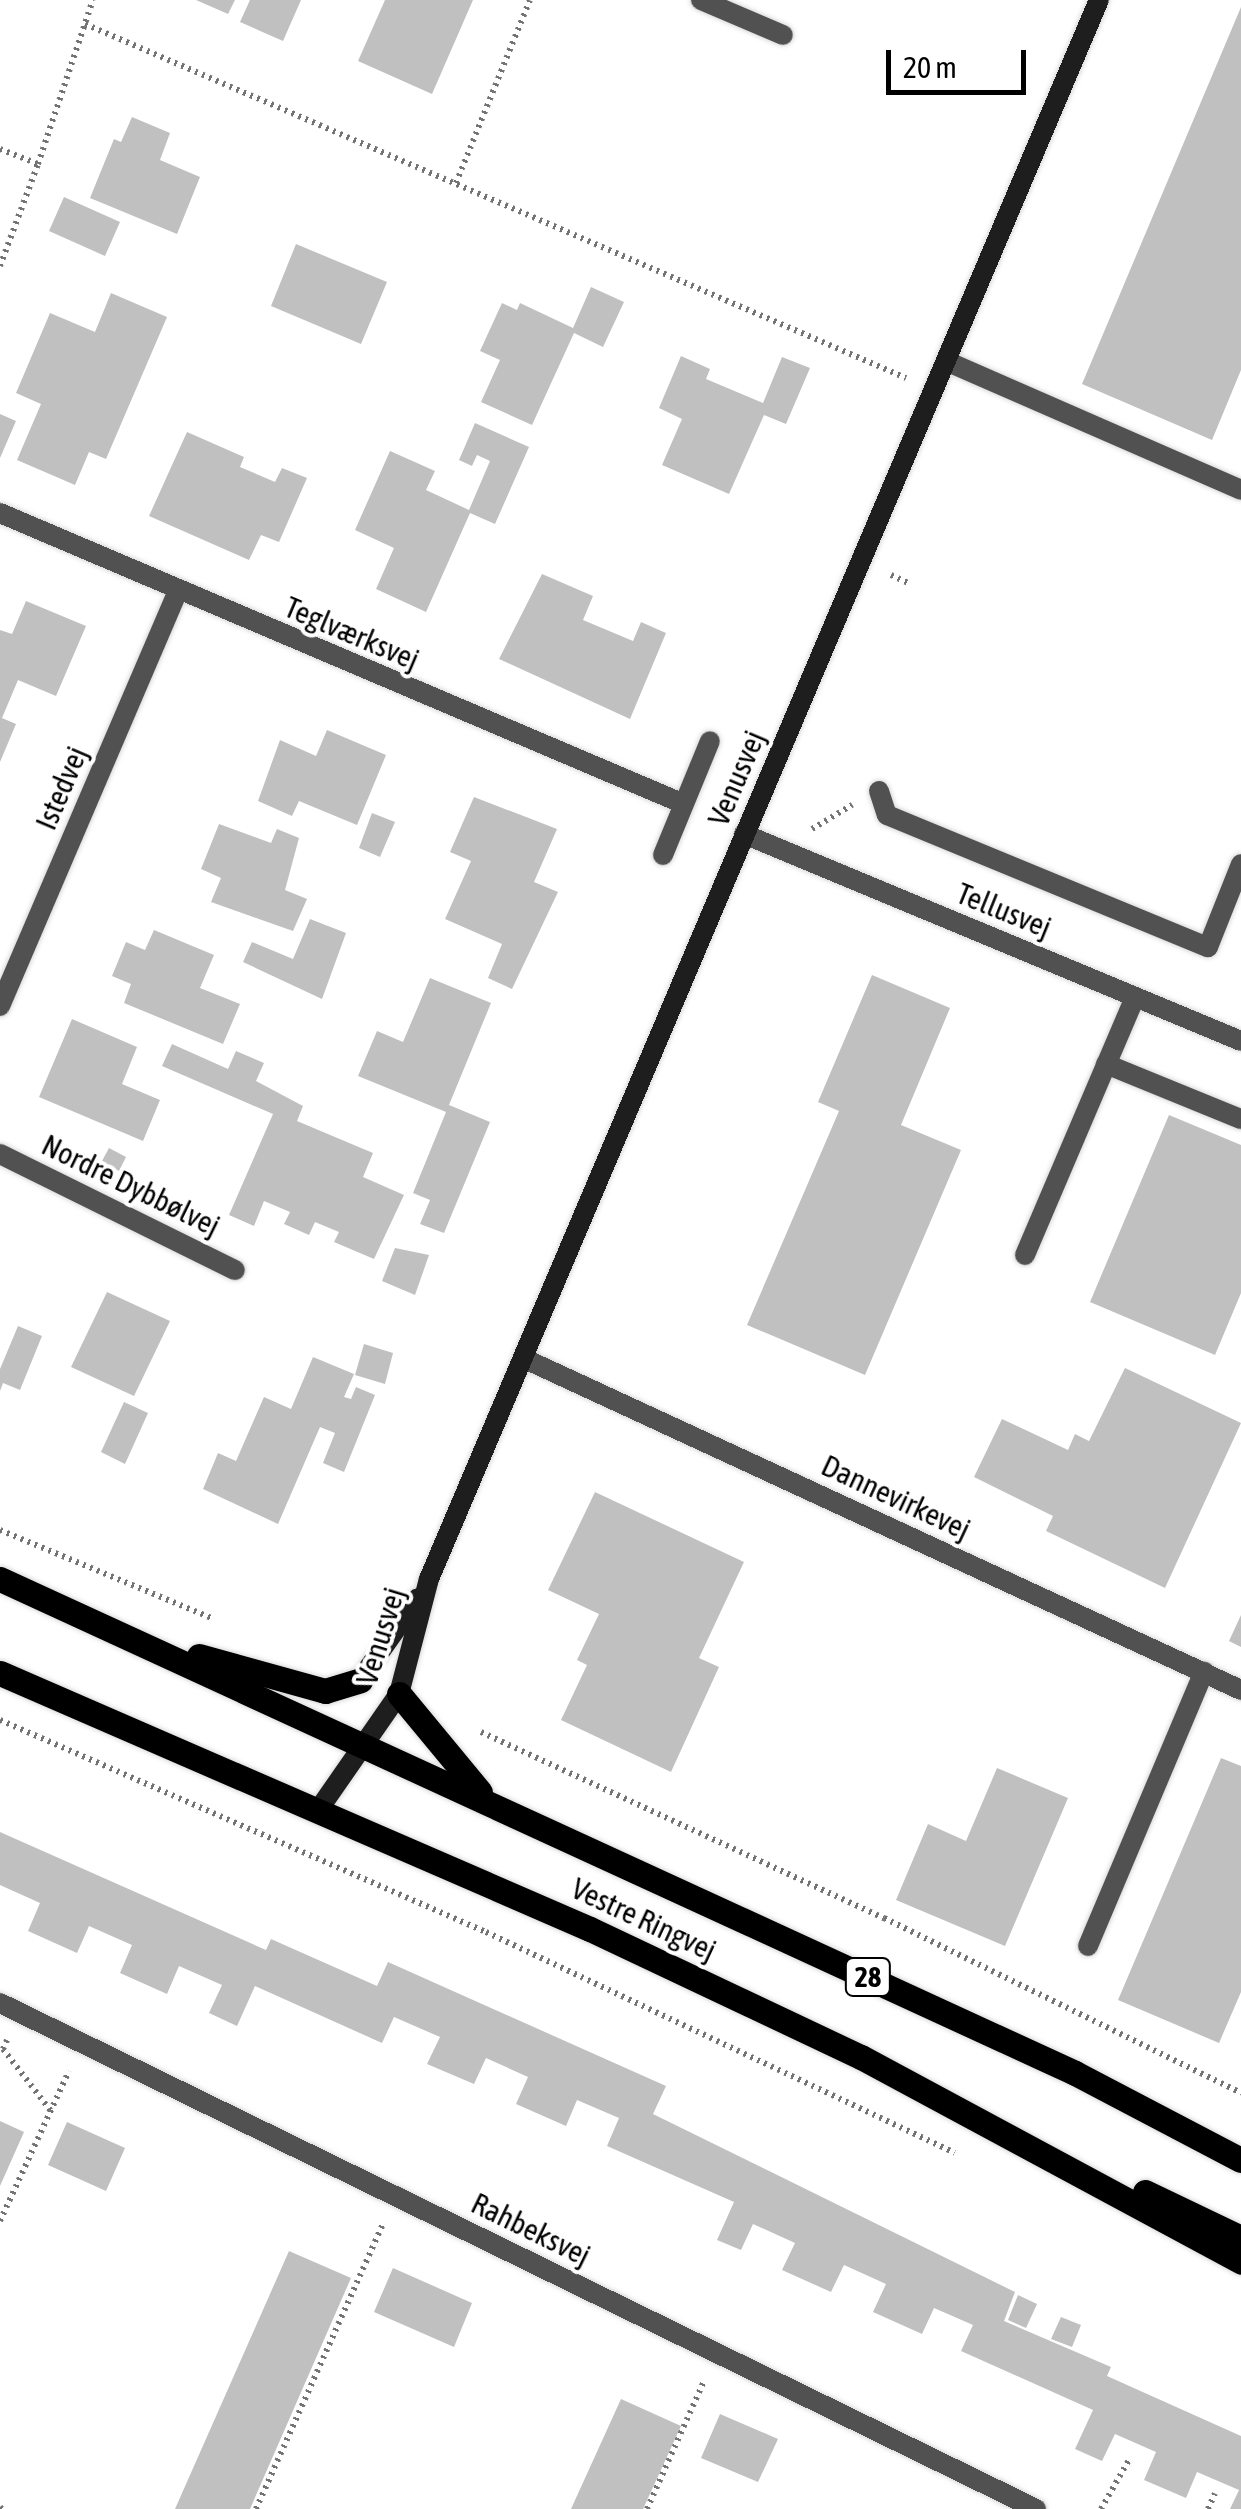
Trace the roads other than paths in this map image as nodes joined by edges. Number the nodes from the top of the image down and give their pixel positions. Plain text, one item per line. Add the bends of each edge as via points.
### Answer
1 (701, 0) edge
2 (1098, 0) edge
3 (783, 35) dead end
4 (946, 361) junction
5 (1241, 490) edge
6 (0, 514) edge
7 (177, 593) junction
8 (710, 741) dead end
9 (879, 791) road end
10 (684, 804) junction
11 (744, 834) junction
12 (662, 854) dead end
13 (1241, 864) edge
14 (1134, 997) junction
15 (0, 1006) edge
16 (1241, 1041) edge
17 (1106, 1064) junction
18 (1241, 1119) edge
19 (0, 1154) edge
20 (1025, 1255) dead end
21 (235, 1270) dead end
22 (525, 1358) junction
23 (0, 1578) edge
24 (430, 1580) junction
25 (136, 1639) junction
26 (1204, 1672) junction
27 (0, 1673) edge
28 (360, 1680) joint
29 (1241, 1690) edge
30 (398, 1694) junction
31 (362, 1747) junction
32 (490, 1803) junction
33 (319, 1809) junction
34 (1088, 1946) dead end
35 (10, 2007) edge
36 (861, 2057) junction
37 (1241, 2160) edge
38 (1241, 2238) edge
39 (1241, 2262) edge
40 (1036, 2509) edge

1 - 3 street
2 - 4 street, Venusvej
4 - 5 street
4 - 11 street, Venusvej
6 - 7 street, Teglværksvej
7 - 10 street, Teglværksvej
7 - 15 street, Istedvej
8 - 10 street
9 - 13 street via 887,815 1208,946
10 - 12 street
11 - 14 street, Tellusvej
11 - 22 street, Venusvej
14 - 16 street, Tellusvej
14 - 17 street
17 - 18 street
17 - 20 street
19 - 21 street, Nordre Dybbølvej
22 - 24 street, Venusvej
22 - 26 street, Dannevirkevej
23 - 25 main road, Vestre Ringvej / 28
24 - 28 street, Venusvej
24 - 30 street, Venusvej
25 - 28 main road, 28 via 324,1690
25 - 31 main road, Vestre Ringvej / 28
26 - 29 street, Dannevirkevej
26 - 34 street
27 - 33 main road, Vestre Ringvej / 28
30 - 31 street, Venusvej
30 - 32 main road, 28
31 - 32 main road, Vestre Ringvej / 28
31 - 33 street, Venusvej
32 - 37 main road, Vestre Ringvej / 28 via 1076,2073
33 - 36 main road, Vestre Ringvej / 28
35 - 40 street, Rahbeksvej
36 - 38 main road
36 - 39 main road, Vestre Ringvej / 28

